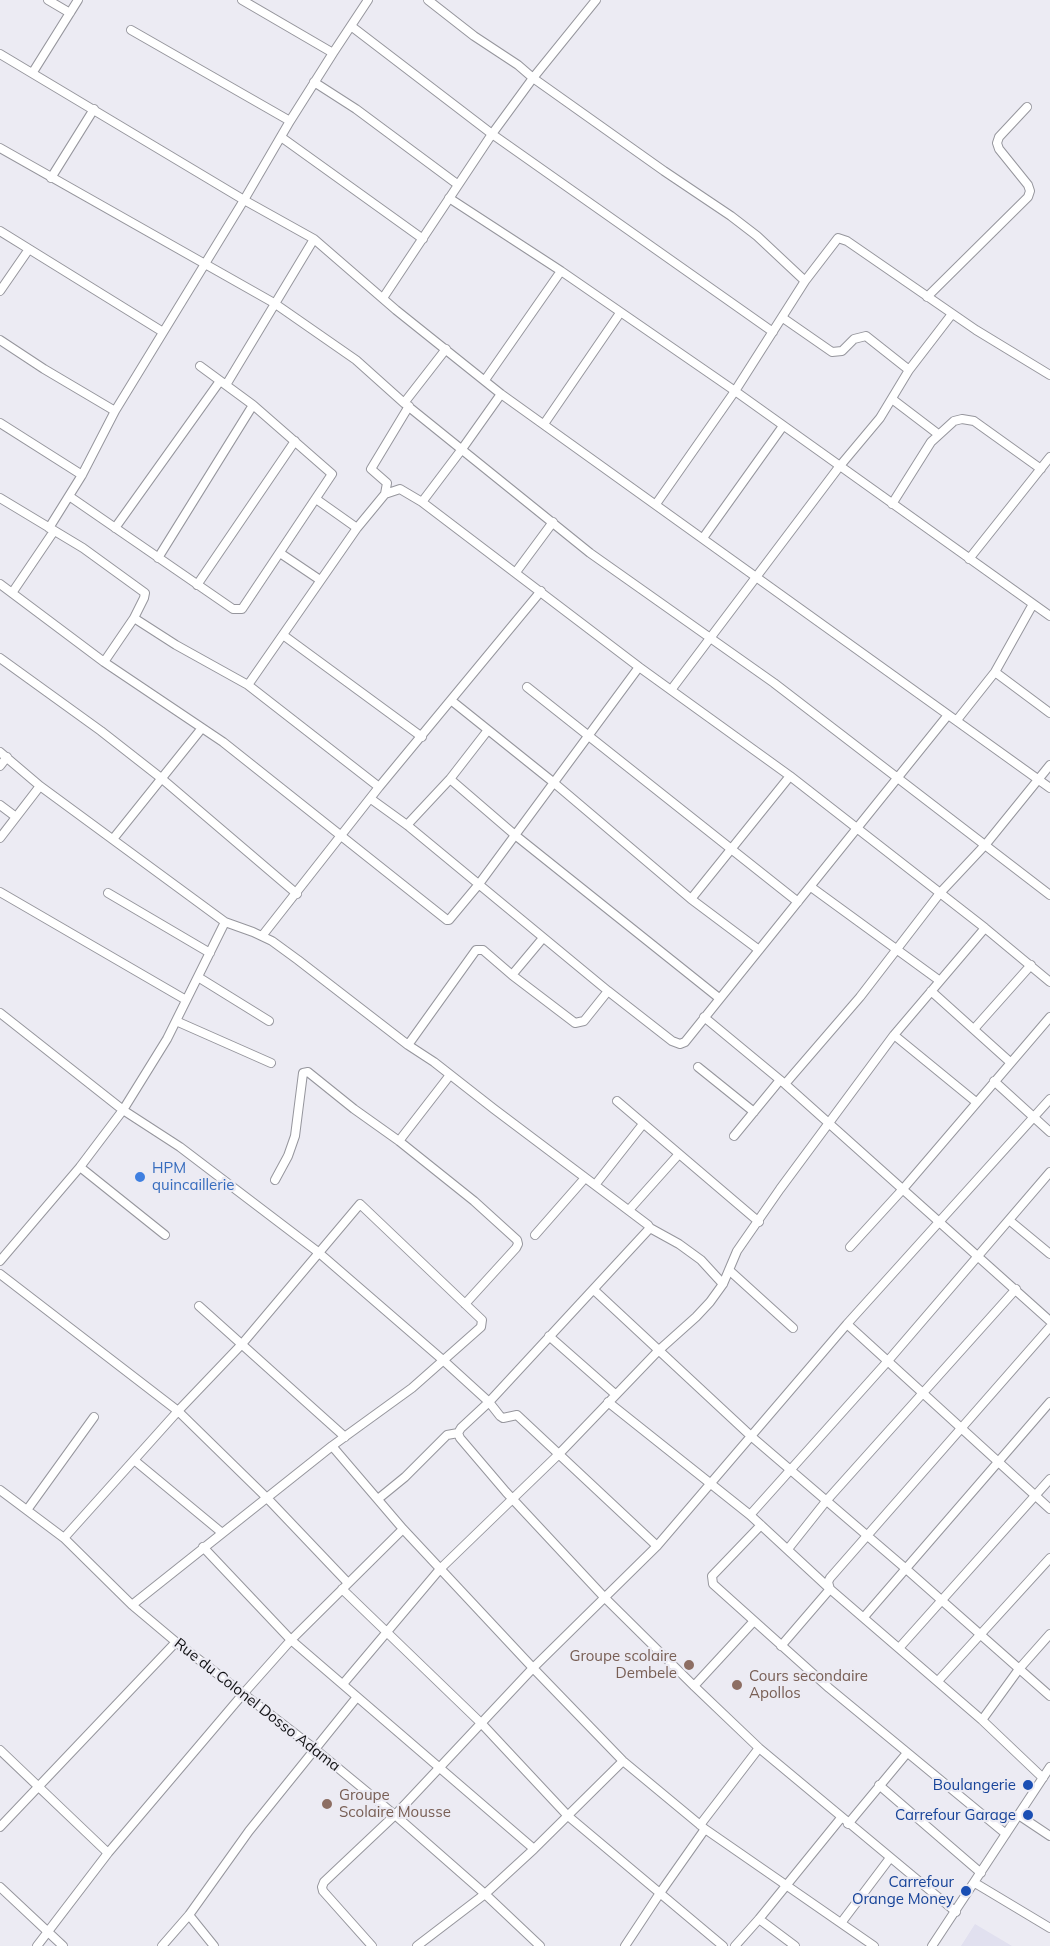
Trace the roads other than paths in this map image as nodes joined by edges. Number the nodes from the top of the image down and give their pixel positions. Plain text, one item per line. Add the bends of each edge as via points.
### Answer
1 (48, 0) edge
2 (78, 0) edge
3 (242, 0) edge
4 (368, 0) edge
5 (428, 0) edge
6 (596, 0) edge
7 (70, 13) junction
8 (351, 26) junction
9 (131, 30) dead end
10 (333, 53) junction
11 (0, 54) edge
12 (33, 72) junction
13 (533, 78) junction
14 (314, 81) junction
15 (1027, 107) dead end
16 (94, 109) junction
17 (290, 121) junction
18 (492, 134) junction
19 (281, 137) junction
20 (0, 148) edge
21 (51, 178) junction
22 (457, 184) junction
23 (448, 198) junction
24 (244, 200) junction
25 (0, 231) edge
26 (314, 239) junction
27 (423, 239) junction
28 (29, 249) junction
29 (204, 264) junction
30 (561, 271) junction
31 (805, 281) junction
32 (0, 291) edge
33 (927, 297) junction
34 (383, 298) junction
35 (274, 303) junction
36 (620, 313) junction
37 (952, 314) junction
38 (783, 318) junction
39 (163, 332) junction
40 (773, 332) junction
41 (0, 340) edge
42 (446, 349) junction
43 (200, 366) dead end
44 (909, 370) junction
45 (1050, 375) edge
46 (485, 380) junction
47 (223, 383) junction
48 (735, 391) junction
49 (501, 394) junction
50 (892, 399) junction
51 (407, 404) junction
52 (253, 405) junction
53 (115, 411) junction
54 (0, 423) edge
55 (544, 424) junction
56 (783, 426) junction
57 (938, 434) junction
58 (295, 441) junction
59 (462, 449) junction
60 (1050, 457) edge
61 (839, 467) junction
62 (1041, 469) junction
63 (82, 476) junction
64 (385, 494) junction
65 (69, 496) junction
66 (0, 498) edge
67 (316, 499) junction
68 (422, 502) junction
69 (656, 504) junction
70 (892, 504) junction
71 (553, 522) junction
72 (115, 528) junction
73 (357, 528) junction
74 (52, 530) junction
75 (703, 538) junction
76 (280, 553) junction
77 (158, 558) junction
78 (969, 559) junction
79 (516, 572) junction
80 (756, 577) junction
81 (320, 580) junction
82 (0, 584) edge
83 (197, 585) junction
84 (541, 591) junction
85 (12, 592) junction
86 (1033, 604) junction
87 (1050, 616) edge
88 (134, 618) junction
89 (283, 634) junction
90 (711, 640) junction
91 (0, 658) edge
92 (104, 662) junction
93 (639, 667) junction
94 (995, 672) junction
95 (248, 685) junction
96 (527, 687) dead end
97 (671, 690) junction
98 (452, 701) junction
99 (1050, 712) edge
100 (948, 715) junction
101 (957, 720) junction
102 (202, 728) junction
103 (488, 730) junction
104 (587, 736) junction
105 (422, 737) junction
106 (3, 754) edge
107 (1050, 765) edge
108 (0, 766) edge
109 (790, 776) junction
110 (161, 778) junction
111 (899, 778) junction
112 (450, 779) junction
113 (1039, 779) junction
114 (553, 782) junction
115 (40, 786) junction
116 (380, 787) junction
117 (1050, 788) edge
118 (371, 799) junction
119 (0, 805) edge
120 (16, 817) junction
121 (407, 825) junction
122 (857, 829) junction
123 (342, 835) junction
124 (515, 835) junction
125 (0, 838) edge
126 (114, 839) junction
127 (986, 844) junction
128 (732, 849) junction
129 (479, 884) junction
130 (811, 887) junction
131 (0, 892) edge
132 (108, 893) dead end
133 (940, 893) junction
134 (297, 894) junction
135 (1050, 895) edge
136 (691, 899) junction
137 (798, 902) junction
138 (225, 922) junction
139 (985, 928) junction
140 (262, 936) junction
141 (543, 938) junction
142 (898, 948) junction
143 (759, 950) junction
144 (210, 953) junction
145 (1031, 965) junction
146 (512, 975) junction
147 (198, 977) junction
148 (940, 981) junction
149 (1050, 982) edge
150 (608, 991) junction
151 (931, 992) junction
152 (719, 998) junction
153 (186, 1000) junction
154 (0, 1013) edge
155 (704, 1017) junction
156 (1050, 1017) edge
157 (176, 1021) junction
158 (269, 1022) dead end
159 (974, 1029) junction
160 (894, 1035) junction
161 (408, 1045) junction
162 (1010, 1062) junction
163 (271, 1063) dead end
164 (698, 1067) dead end
165 (450, 1075) junction
166 (994, 1081) junction
167 (782, 1082) junction
168 (1050, 1099) edge
169 (616, 1101) dead end
170 (976, 1102) junction
171 (123, 1110) junction
172 (754, 1112) junction
173 (1035, 1118) junction
174 (643, 1124) junction
175 (828, 1124) junction
176 (1050, 1131) edge
177 (734, 1136) dead end
178 (399, 1141) junction
179 (679, 1154) junction
180 (80, 1167) junction
181 (1050, 1172) edge
182 (585, 1178) junction
183 (275, 1180) dead end
184 (595, 1185) junction
185 (903, 1188) junction
186 (629, 1210) junction
187 (1009, 1220) junction
188 (759, 1222) junction
189 (940, 1222) junction
190 (650, 1228) junction
191 (165, 1235) dead end
192 (535, 1235) dead end
193 (850, 1247) dead end
194 (318, 1252) junction
195 (1050, 1253) edge
196 (978, 1255) junction
197 (0, 1261) edge
198 (729, 1270) junction
199 (0, 1274) edge
200 (723, 1284) junction
201 (1016, 1289) junction
202 (594, 1290) junction
203 (465, 1304) junction
204 (199, 1306) dead end
205 (1050, 1321) edge
206 (847, 1324) junction
207 (1050, 1327) edge
208 (793, 1328) dead end
209 (549, 1336) junction
210 (242, 1344) junction
211 (658, 1350) junction
212 (444, 1361) junction
213 (887, 1362) junction
214 (615, 1394) junction
215 (923, 1395) junction
216 (489, 1402) junction
217 (608, 1402) junction
218 (1050, 1402) edge
219 (178, 1411) junction
220 (94, 1417) dead end
221 (960, 1428) junction
222 (458, 1433) junction
223 (345, 1437) junction
224 (752, 1437) junction
225 (332, 1446) junction
226 (559, 1454) junction
227 (134, 1460) junction
228 (997, 1462) junction
229 (791, 1469) junction
230 (1050, 1479) edge
231 (709, 1484) junction
232 (0, 1490) edge
233 (1035, 1496) junction
234 (268, 1499) junction
235 (378, 1499) junction
236 (513, 1500) junction
237 (827, 1500) junction
238 (1050, 1509) edge
239 (27, 1510) junction
240 (750, 1515) junction
241 (761, 1525) junction
242 (404, 1529) junction
243 (221, 1532) junction
244 (867, 1534) junction
245 (64, 1538) junction
246 (657, 1546) junction
247 (203, 1547) junction
248 (788, 1549) junction
249 (1050, 1558) edge
250 (906, 1568) junction
251 (440, 1569) junction
252 (345, 1586) junction
253 (830, 1589) junction
254 (604, 1597) junction
255 (942, 1600) junction
256 (132, 1605) junction
257 (864, 1617) junction
258 (754, 1621) junction
259 (386, 1633) junction
260 (980, 1634) junction
261 (1050, 1634) edge
262 (291, 1640) junction
263 (176, 1642) junction
264 (781, 1646) junction
265 (900, 1647) junction
266 (533, 1668) junction
267 (1019, 1669) junction
268 (938, 1681) junction
269 (344, 1684) junction
270 (694, 1686) junction
271 (243, 1694) junction
272 (1050, 1696) edge
273 (357, 1698) junction
274 (982, 1720) junction
275 (482, 1724) junction
276 (759, 1748) junction
277 (315, 1749) junction
278 (0, 1750) edge
279 (907, 1753) junction
280 (623, 1761) junction
281 (1050, 1767) edge
282 (439, 1768) junction
283 (1043, 1778) junction
284 (879, 1785) junction
285 (38, 1789) junction
286 (395, 1815) junction
287 (568, 1816) junction
288 (1020, 1816) junction
289 (844, 1821) junction
290 (0, 1827) edge
291 (703, 1827) junction
292 (1006, 1834) junction
293 (1050, 1836) edge
294 (534, 1849) junction
295 (108, 1853) junction
296 (890, 1858) junction
297 (981, 1873) junction
298 (975, 1883) junction
299 (786, 1885) junction
300 (0, 1887) edge
301 (660, 1893) junction
302 (485, 1894) junction
303 (956, 1912) junction
304 (189, 1916) junction
305 (759, 1919) junction
306 (841, 1923) junction
307 (1050, 1928) edge
308 (46, 1932) junction
309 (37, 1946) edge
310 (63, 1946) edge
311 (162, 1946) edge
312 (213, 1946) edge
313 (372, 1946) edge
314 (417, 1946) edge
315 (540, 1946) edge
316 (626, 1946) edge
317 (723, 1946) edge
318 (735, 1946) edge
319 (795, 1946) edge
320 (874, 1946) edge
321 (932, 1946) edge

1 - 7 street
2 - 7 street
3 - 10 street
4 - 8 street
5 - 13 street
6 - 13 street
7 - 12 street
8 - 10 street
8 - 18 street
9 - 17 street
10 - 14 street
11 - 12 street
12 - 16 street
13 - 18 street
13 - 31 street via 731,216
14 - 17 street
14 - 22 street
15 - 33 street via 997,143 1028,184 1028,197
16 - 21 street
16 - 24 street
17 - 19 street
18 - 22 street
18 - 40 street
19 - 24 street
19 - 27 street
20 - 21 street
21 - 29 street
22 - 23 street
23 - 27 street
23 - 30 street
24 - 26 street
24 - 29 street
25 - 28 street
26 - 34 street
26 - 35 street
27 - 34 street
28 - 32 street
28 - 39 street
29 - 35 street
29 - 39 street
30 - 36 street
30 - 46 street
31 - 33 street via 838,238
31 - 38 street
33 - 37 street
34 - 42 street
35 - 47 street
35 - 51 street via 356,360
36 - 48 street
36 - 55 street
37 - 44 street
37 - 45 street
38 - 40 street
38 - 44 street via 832,352 842,351 854,339 866,336
39 - 53 street
40 - 48 street
41 - 53 street
42 - 46 street
42 - 51 street
43 - 47 street
44 - 50 street
46 - 49 street
47 - 52 street
47 - 72 street
48 - 56 street
48 - 69 street
49 - 55 street
49 - 59 street
50 - 57 street
50 - 61 street
51 - 59 street
51 - 64 street via 371,469 387,483
52 - 58 street
52 - 77 street
53 - 63 street
54 - 63 street
55 - 69 street
56 - 61 street
56 - 75 street
57 - 62 street via 962,419 974,421
57 - 70 street
58 - 67 street via 332,474
58 - 83 street
59 - 68 street
59 - 71 street
60 - 62 street
61 - 70 street
61 - 80 street
62 - 78 street
63 - 65 street
64 - 68 street via 400,489
64 - 73 street
65 - 72 street
65 - 74 street
66 - 74 street
67 - 73 street
67 - 76 street
68 - 79 street
69 - 75 street
70 - 78 street
71 - 79 street
71 - 90 street
72 - 77 street
73 - 81 street
74 - 85 street
74 - 88 street via 145,593
75 - 80 street
76 - 81 street
76 - 83 street via 242,609 233,609
77 - 83 street
78 - 86 street
79 - 84 street
80 - 90 street
80 - 100 street
81 - 89 street
82 - 85 street
84 - 93 street
84 - 98 street
85 - 92 street
86 - 87 street
86 - 94 street
88 - 92 street
88 - 95 street
89 - 95 street
89 - 105 street
90 - 97 street
90 - 111 street
91 - 110 street
92 - 102 street
93 - 97 street
93 - 104 street
94 - 99 street
94 - 101 street
95 - 116 street
96 - 104 street
97 - 109 street
98 - 103 street
98 - 105 street
100 - 101 street
100 - 111 street
101 - 113 street
102 - 110 street
102 - 123 street
103 - 112 street
103 - 114 street
104 - 114 street
104 - 128 street
105 - 116 street
106 - 108 street
106 - 115 street
107 - 113 street
109 - 122 street
109 - 128 street
110 - 126 street
110 - 134 street
111 - 122 street
111 - 127 street
112 - 121 street
112 - 124 street
113 - 117 street
113 - 127 street
114 - 124 street
114 - 136 street
115 - 120 street
115 - 126 street
116 - 118 street
118 - 121 street
118 - 123 street
119 - 120 street
120 - 125 street
121 - 129 street
122 - 130 street
122 - 133 street
123 - 129 street via 447,920
123 - 134 street
124 - 129 street
124 - 152 street
126 - 138 street
127 - 133 street
127 - 135 street
128 - 136 street
128 - 137 street
129 - 141 street
130 - 137 street
130 - 142 street
131 - 153 street
132 - 144 street
133 - 139 street
133 - 142 street
134 - 140 street
136 - 143 street
137 - 143 street
138 - 140 street
138 - 144 street
139 - 145 street
139 - 148 street
140 - 161 street
141 - 146 street
141 - 150 street
142 - 148 street
142 - 167 street via 860,997
143 - 152 street
144 - 147 street
145 - 149 street
145 - 159 street
146 - 150 street via 575,1023 584,1021
146 - 161 street via 483,950 476,950
147 - 153 street
147 - 158 street
148 - 151 street
150 - 155 street via 680,1044
151 - 159 street
151 - 160 street
152 - 155 street
153 - 157 street
154 - 171 street
155 - 167 street
156 - 162 street
157 - 163 street
157 - 171 street
159 - 162 street
160 - 170 street
160 - 175 street
161 - 165 street
162 - 166 street
164 - 172 street
165 - 178 street
165 - 182 street
166 - 170 street
166 - 173 street
167 - 172 street
167 - 175 street
168 - 173 street
169 - 174 street
170 - 185 street
171 - 180 street
171 - 194 street
172 - 177 street
173 - 176 street
173 - 189 street
174 - 179 street
174 - 184 street
175 - 185 street
175 - 188 street
178 - 183 street via 304,1071 295,1136
178 - 203 street via 517,1240 516,1248
179 - 186 street
179 - 188 street
180 - 191 street
180 - 197 street
181 - 187 street
182 - 184 street
182 - 192 street
184 - 186 street
185 - 189 street
185 - 193 street
186 - 190 street
187 - 195 street
187 - 196 street
188 - 198 street via 737,1251
189 - 196 street
189 - 206 street
190 - 200 street via 701,1260
190 - 202 street
194 - 203 street via 360,1204
194 - 210 street
194 - 212 street
196 - 201 street
196 - 213 street
198 - 200 street
198 - 208 street
199 - 219 street
200 - 211 street via 696,1317
201 - 205 street
201 - 215 street
202 - 209 street
202 - 211 street
203 - 212 street via 483,1324
204 - 210 street
206 - 213 street
206 - 224 street
207 - 221 street
209 - 214 street
209 - 216 street
210 - 219 street
210 - 223 street
211 - 214 street
211 - 224 street
212 - 216 street
212 - 223 street
213 - 215 street
213 - 229 street
214 - 217 street
215 - 221 street
215 - 237 street
216 - 222 street
216 - 226 street via 503,1418 517,1415
217 - 226 street
217 - 231 street
218 - 228 street
219 - 227 street
219 - 234 street
220 - 239 street
221 - 228 street
221 - 244 street
222 - 235 street via 447,1435
222 - 236 street
223 - 225 street
224 - 229 street
224 - 231 street
225 - 234 street
225 - 235 street
226 - 236 street
226 - 246 street
227 - 243 street
227 - 245 street
228 - 233 street
228 - 250 street
229 - 237 street
229 - 240 street
230 - 233 street
231 - 240 street
231 - 246 street
232 - 239 street, Rue du Colonel Dosso Adama
233 - 238 street
233 - 255 street
234 - 243 street
234 - 252 street
235 - 242 street
236 - 251 street
236 - 254 street
237 - 244 street
237 - 248 street
239 - 245 street, Rue du Colonel Dosso Adama
240 - 241 street
241 - 248 street
241 - 258 street via 711,1580
242 - 251 street
242 - 252 street
243 - 247 street
244 - 250 street
244 - 253 street via 830,1578
245 - 256 street, Rue du Colonel Dosso Adama
246 - 254 street
247 - 256 street
247 - 262 street
248 - 253 street
249 - 260 street
250 - 255 street
250 - 257 street
251 - 259 street
251 - 266 street
252 - 259 street
252 - 262 street
253 - 257 street
253 - 264 street
254 - 266 street
254 - 270 street
255 - 260 street
255 - 265 street
256 - 263 street, Rue du Colonel Dosso Adama
257 - 265 street
258 - 264 street
258 - 270 street
259 - 269 street
259 - 275 street
260 - 267 street
260 - 268 street
261 - 267 street
262 - 269 street
262 - 271 street
263 - 271 street, Rue du Colonel Dosso Adama
263 - 285 street
264 - 279 street
265 - 268 street
266 - 275 street
266 - 280 street
267 - 272 street
267 - 274 street
268 - 274 street
269 - 273 street
270 - 276 street
271 - 277 street, Rue du Colonel Dosso Adama
271 - 295 street
273 - 277 street
273 - 282 street
274 - 283 street
275 - 282 street
275 - 287 street
276 - 289 street
276 - 291 street
277 - 286 street, Rue du Colonel Dosso Adama
277 - 304 street via 249,1831
278 - 285 street
279 - 284 street
279 - 292 street
280 - 287 street
280 - 291 street
281 - 283 street
282 - 286 street
282 - 294 street
283 - 288 street
284 - 289 street
284 - 297 street
285 - 290 street
285 - 295 street
286 - 302 street, Rue du Colonel Dosso Adama
286 - 313 street via 322,1887
287 - 294 street
287 - 301 street
288 - 292 street
288 - 293 street
289 - 296 street
289 - 299 street
291 - 299 street
291 - 301 street
292 - 297 street
294 - 302 street
295 - 308 street
296 - 303 street
296 - 306 street
297 - 298 street
298 - 303 street
298 - 307 street
299 - 305 street
299 - 306 street
300 - 308 street
301 - 316 street
301 - 317 street
302 - 314 street
302 - 315 street, Rue du Colonel Dosso Adama
303 - 321 street
304 - 311 street
304 - 312 street
305 - 318 street
305 - 319 street
306 - 320 street
308 - 309 street
308 - 310 street

